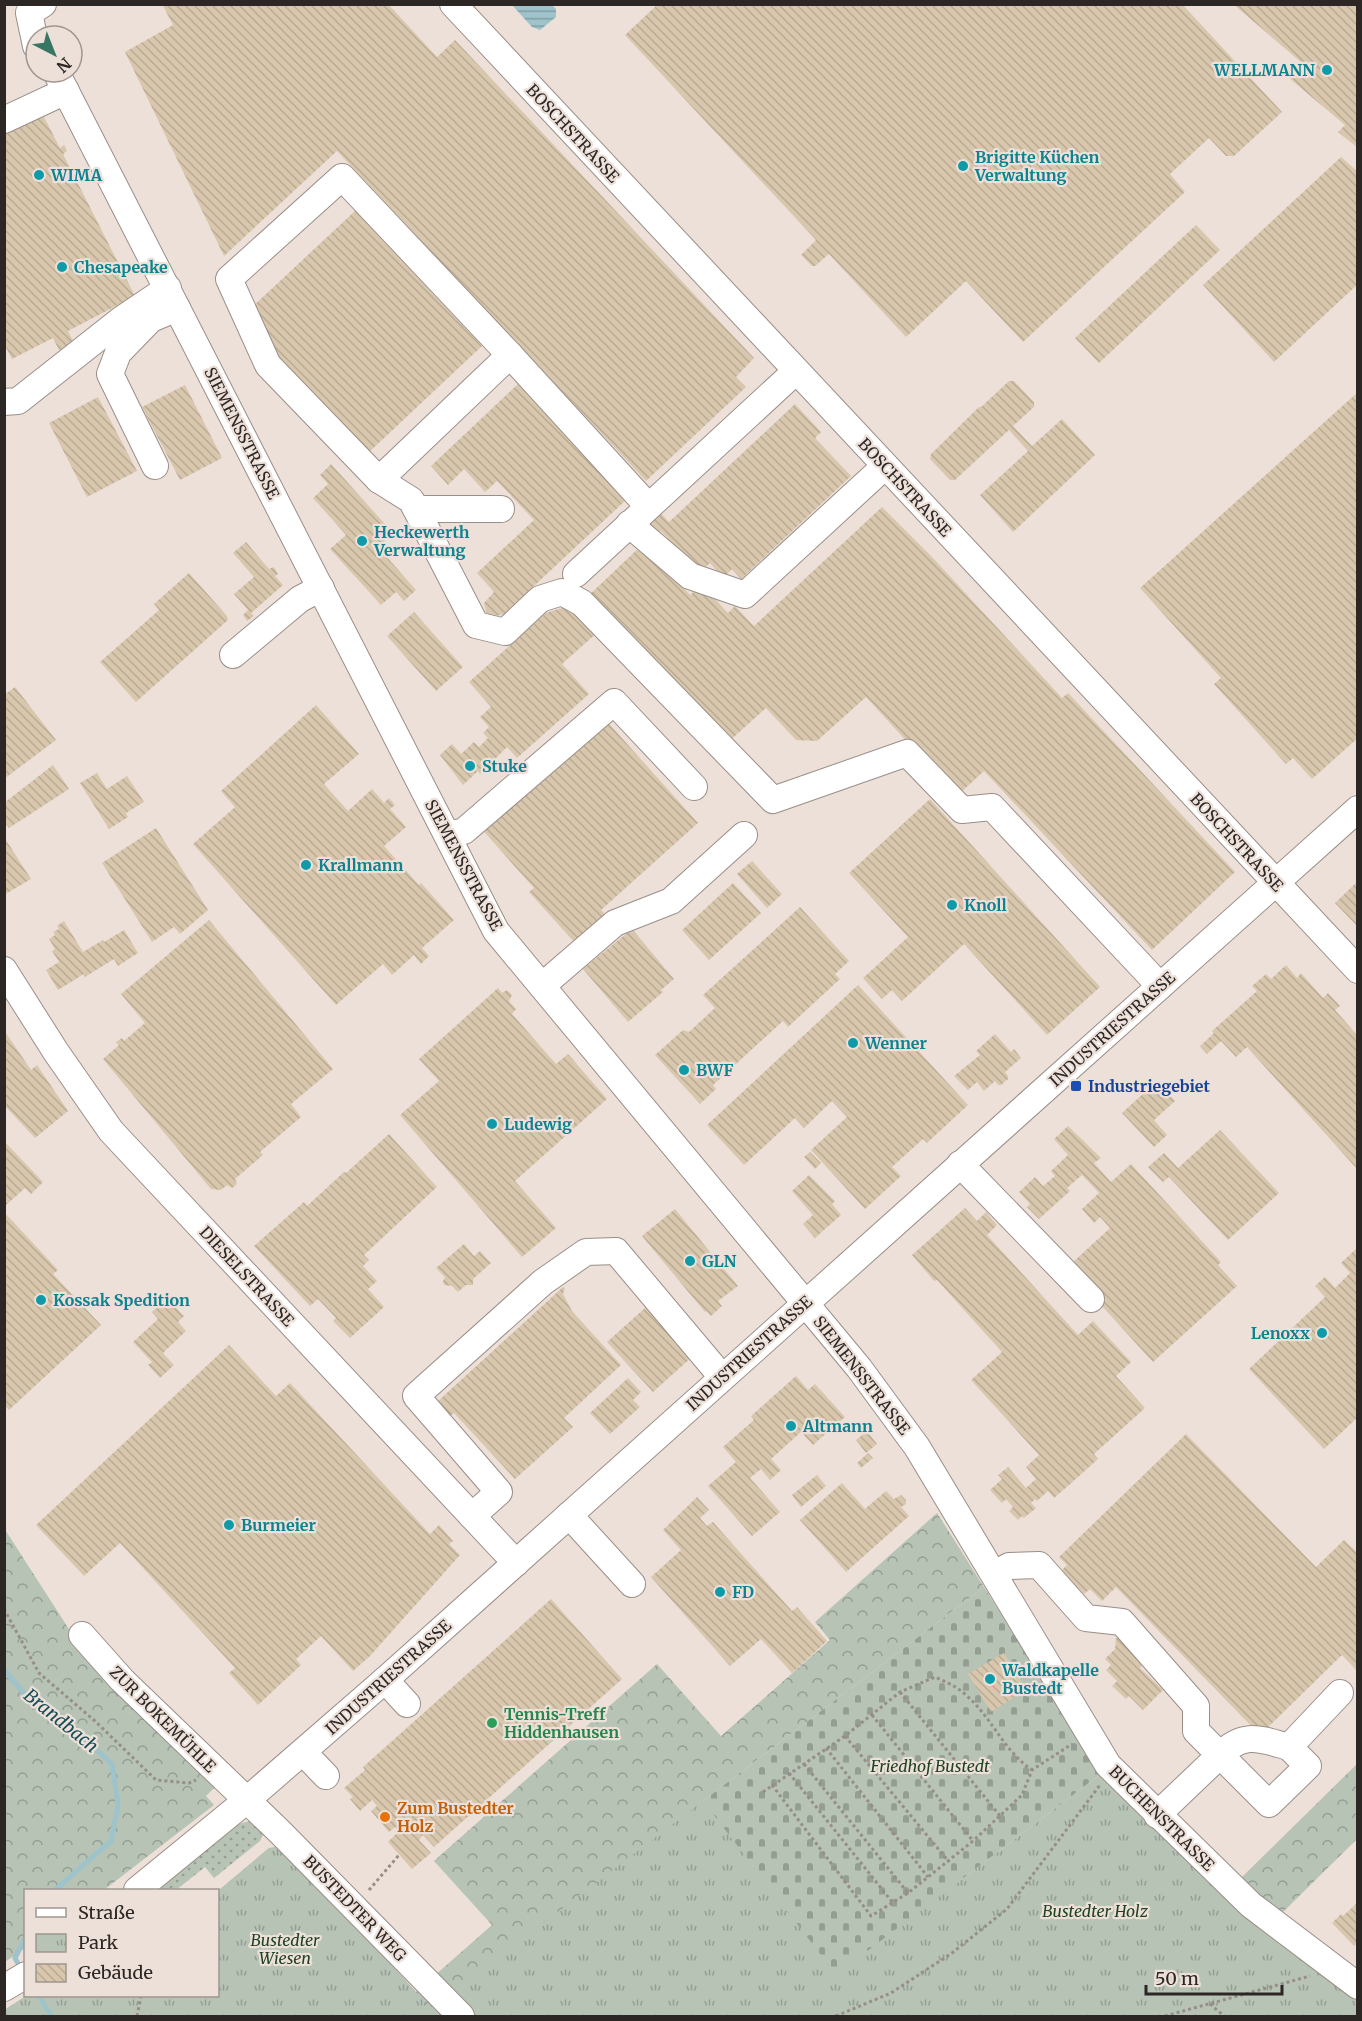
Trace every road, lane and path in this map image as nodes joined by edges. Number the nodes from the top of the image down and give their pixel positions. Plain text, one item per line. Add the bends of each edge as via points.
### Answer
1 (43, 4) edge
2 (453, 4) edge
3 (31, 24) edge
4 (53, 84) edge
5 (63, 84) edge
6 (4, 120) edge
7 (172, 298) junction
8 (510, 356) junction
9 (796, 371) junction
10 (4, 402) edge
11 (155, 466) dead end
12 (885, 466) junction
13 (379, 480) junction
14 (648, 506) junction
15 (416, 509) junction
16 (501, 509) dead end
17 (629, 524) junction
18 (576, 574) dead end
19 (321, 588) junction
20 (233, 655) dead end
21 (694, 787) dead end
22 (1358, 809) edge
23 (448, 835) junction
24 (744, 835) dead end
25 (1276, 883) junction
26 (4, 969) edge
27 (1358, 970) edge
28 (543, 985) junction
29 (1160, 986) junction
30 (960, 1164) junction
31 (1091, 1299) dead end
32 (805, 1302) junction
33 (722, 1377) junction
34 (569, 1515) junction
35 (472, 1516) junction
36 (516, 1563) junction
37 (995, 1575) junction
38 (632, 1584) dead end
39 (4, 1609) edge
40 (82, 1635) dead end
41 (385, 1680) junction
42 (900, 1692) junction
43 (1340, 1693) dead end
44 (407, 1704) dead end
45 (872, 1715) junction
46 (1089, 1734) junction
47 (845, 1736) junction
48 (1289, 1747) junction
49 (826, 1748) junction
50 (303, 1752) junction
51 (1220, 1755) junction
52 (804, 1764) junction
53 (1112, 1769) junction
54 (1032, 1770) junction
55 (789, 1773) junction
56 (326, 1776) dead end
57 (196, 1780) dead end
58 (772, 1785) junction
59 (763, 1792) dead end
60 (248, 1800) junction
61 (1157, 1815) junction
62 (1000, 1816) junction
63 (973, 1842) junction
64 (399, 1855) dead end
65 (949, 1862) junction
66 (928, 1877) junction
67 (138, 1889) edge
68 (908, 1893) junction
69 (893, 1903) junction
70 (353, 1907) junction
71 (1335, 1970) junction
72 (24, 1976) edge
73 (1358, 1986) edge
74 (4, 1988) edge
75 (141, 1997) edge
76 (1210, 2004) junction
77 (136, 2016) edge
78 (461, 2016) edge
79 (836, 2016) edge
80 (1165, 2016) edge
81 (1224, 2016) edge

1 - 3 street via 29,13
2 - 9 street, BOSCHSTRASSE
4 - 6 street
5 - 7 street, SIEMENSSTRASSE
7 - 10 street via 122,319 18,401
7 - 11 street via 118,353 110,374
7 - 19 street, SIEMENSSTRASSE
8 - 13 street
8 - 13 street via 342,177 229,279 268,365
8 - 14 street
9 - 12 street, BOSCHSTRASSE
9 - 14 street
12 - 17 street via 745,595 690,576
12 - 25 street, BOSCHSTRASSE
13 - 15 street via 411,500
14 - 17 street
15 - 16 street
15 - 29 street via 476,625 505,632 540,599 562,592 582,603 773,800 908,753 962,810 992,807
17 - 18 street
19 - 20 street via 300,599
19 - 23 street, SIEMENSSTRASSE
21 - 23 street via 614,702 464,831
22 - 25 street, INDUSTRIESTRASSE
23 - 28 street, SIEMENSSTRASSE via 496,931
24 - 28 street via 671,901 615,923
25 - 27 street, BOSCHSTRASSE
25 - 29 street, INDUSTRIESTRASSE
26 - 35 street, DIESELSTRASSE via 111,1131
28 - 32 street, SIEMENSSTRASSE
29 - 30 street, INDUSTRIESTRASSE
30 - 31 street
30 - 32 street, INDUSTRIESTRASSE
32 - 33 street, INDUSTRIESTRASSE
32 - 37 street, SIEMENSSTRASSE via 917,1447
33 - 34 street, INDUSTRIESTRASSE
33 - 35 street via 616,1251 586,1252 543,1282 416,1396 498,1492
34 - 36 street, INDUSTRIESTRASSE
34 - 38 street
35 - 36 street, DIESELSTRASSE
36 - 41 street, INDUSTRIESTRASSE
37 - 46 street, BUCHENSTRASSE
37 - 51 street via 1009,1566 1039,1565 1086,1618 1122,1622 1196,1706 1196,1731
39 - 57 path via 39,1673 156,1780
40 - 60 street, ZUR BOKEMÜHLE via 122,1680
41 - 44 street
41 - 50 street, INDUSTRIESTRASSE
42 - 45 path
42 - 54 path via 935,1677 952,1684 968,1696 1018,1760
42 - 62 path
43 - 48 street
45 - 47 path
45 - 63 path
46 - 53 street, BUCHENSTRASSE
46 - 54 path
47 - 49 path
47 - 65 path
48 - 51 street via 1254,1737 1231,1744
48 - 51 street via 1308,1766 1269,1804
49 - 52 path
49 - 66 path
50 - 56 street
50 - 60 street, INDUSTRIESTRASSE
51 - 61 street
52 - 55 path
52 - 68 path
53 - 61 street, BUCHENSTRASSE
53 - 79 path via 1007,1910 891,1994
54 - 62 path via 1022,1795
55 - 58 path
55 - 69 path
58 - 59 path
58 - 69 path via 871,1916
60 - 67 street, INDUSTRIESTRASSE
60 - 70 street, BUSTEDTER WEG
61 - 71 street, BUCHENSTRASSE via 1251,1905
62 - 63 path
63 - 65 path
64 - 70 path
65 - 66 path
66 - 68 path
68 - 69 path
70 - 78 street, BUSTEDTER WEG
71 - 73 street, BUCHENSTRASSE
71 - 76 path
72 - 74 street
75 - 77 path
76 - 80 path
76 - 81 path

